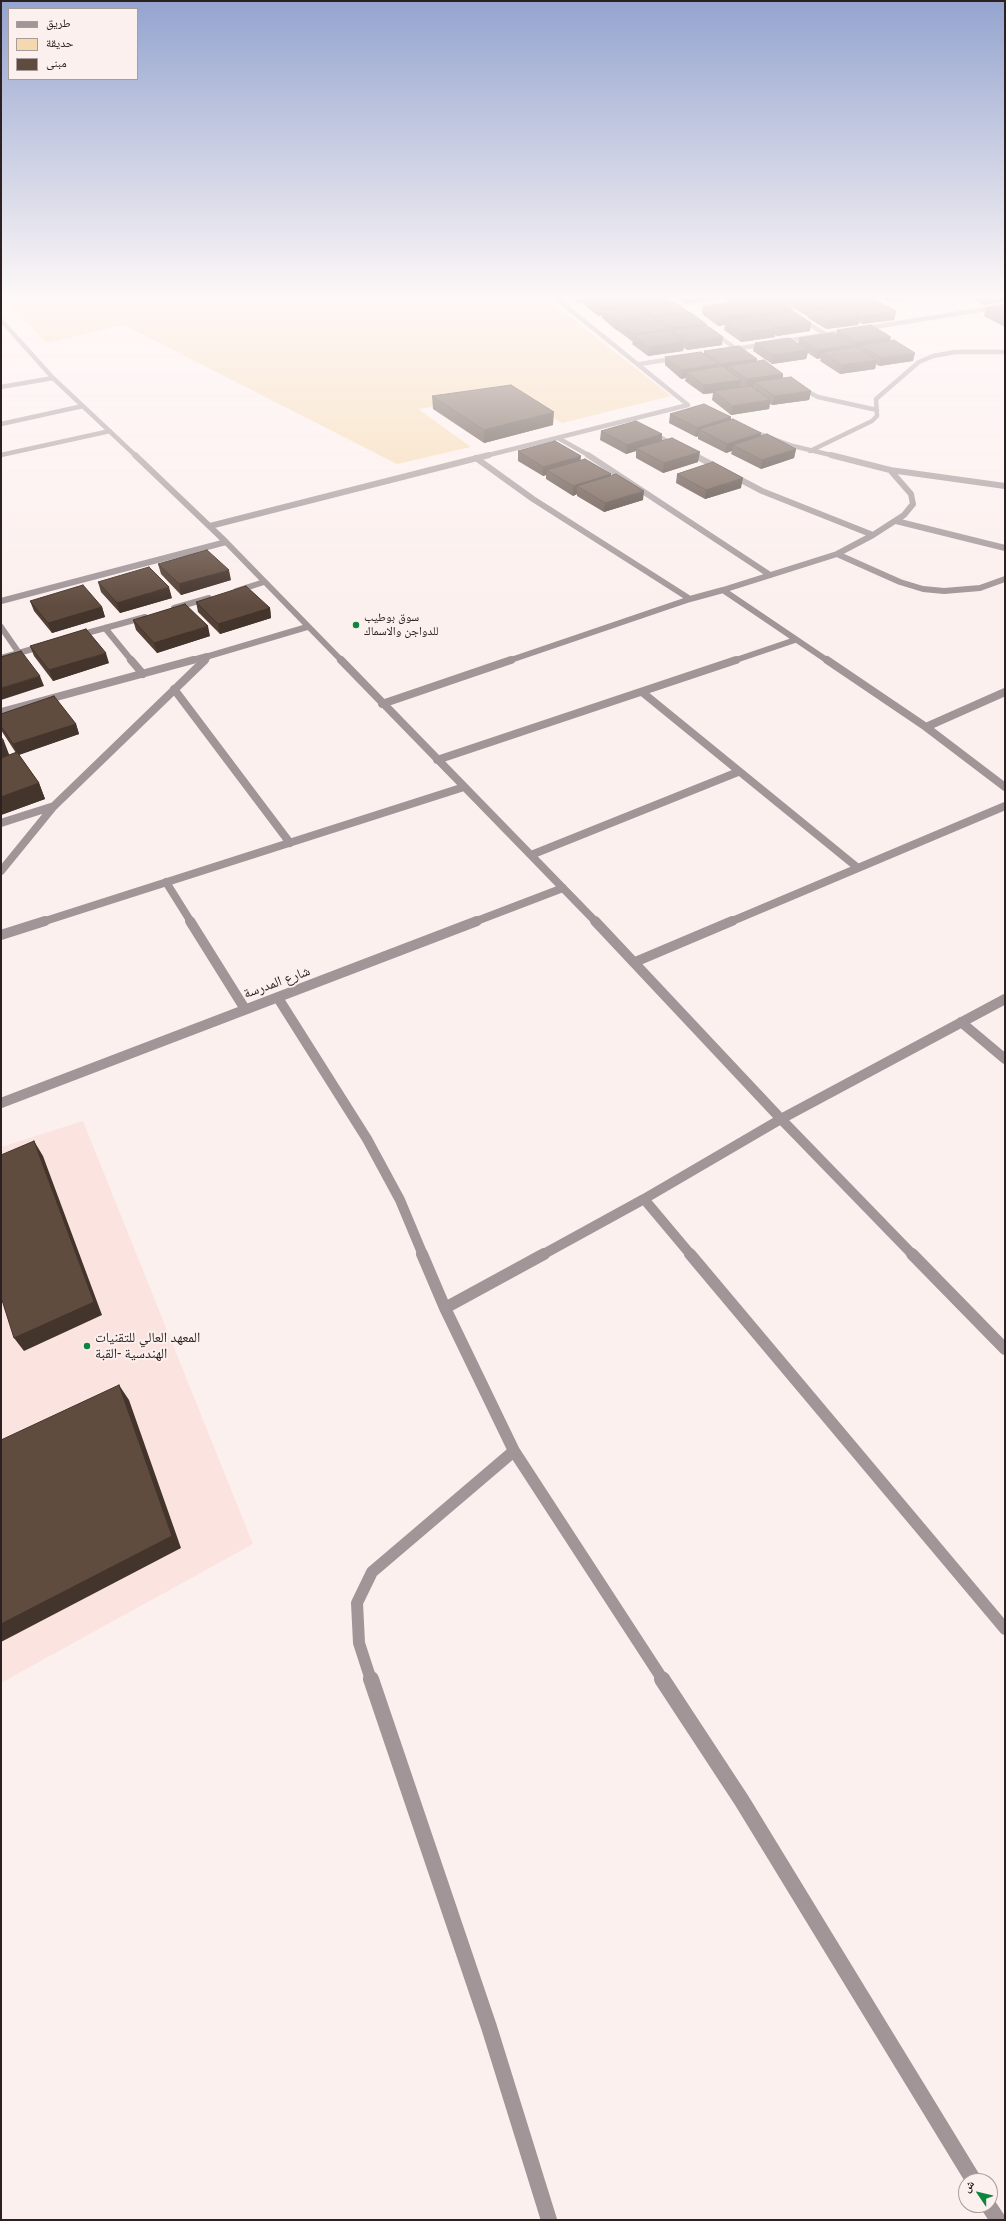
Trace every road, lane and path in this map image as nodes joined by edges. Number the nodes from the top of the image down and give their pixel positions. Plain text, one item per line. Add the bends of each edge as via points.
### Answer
1 (75, 399) edge
2 (681, 399) edge
3 (825, 399) edge
4 (876, 399) edge
5 (688, 405) junction
6 (83, 406) junction
7 (695, 407) edge
8 (877, 410) junction
9 (627, 420) junction
10 (1, 424) edge
11 (634, 424) edge
12 (641, 427) edge
13 (745, 428) edge
14 (110, 431) junction
15 (558, 438) junction
16 (810, 451) junction
17 (1, 455) edge
18 (476, 458) junction
19 (890, 470) junction
20 (1000, 479) dead end
21 (989, 482) junction
22 (1005, 486) edge
23 (896, 521) junction
24 (210, 526) junction
25 (873, 535) junction
26 (226, 542) junction
27 (1005, 548) edge
28 (837, 554) junction
29 (770, 575) junction
30 (1005, 579) edge
31 (264, 582) junction
32 (723, 590) junction
33 (226, 593) edge
34 (219, 596) edge
35 (690, 599) junction
36 (1, 601) edge
37 (166, 611) edge
38 (151, 615) edge
39 (1, 627) edge
40 (307, 627) junction
41 (105, 628) junction
42 (69, 638) edge
43 (795, 640) junction
44 (48, 644) edge
45 (19, 653) junction
46 (209, 656) junction
47 (1, 658) edge
48 (144, 674) junction
49 (174, 689) junction
50 (642, 692) junction
51 (1005, 692) edge
52 (382, 704) junction
53 (1, 712) edge
54 (926, 726) junction
55 (437, 760) junction
56 (738, 772) junction
57 (464, 787) junction
58 (1005, 787) edge
59 (54, 806) junction
60 (1005, 806) edge
61 (1, 823) edge
62 (290, 843) junction
63 (531, 856) junction
64 (858, 868) junction
65 (1, 871) edge
66 (166, 882) junction
67 (563, 888) junction
68 (1, 935) edge
69 (635, 962) junction
70 (278, 998) junction
71 (1005, 999) edge
72 (245, 1010) junction
73 (961, 1022) junction
74 (1005, 1059) edge
75 (1, 1103) edge
76 (781, 1119) junction
77 (644, 1199) junction
78 (445, 1308) junction
79 (1005, 1349) edge
80 (514, 1451) junction
81 (1005, 1629) edge
82 (969, 2173) edge
83 (549, 2220) edge

1 - 6 street
2 - 5 street
3 - 8 street
4 - 8 street
5 - 7 street
5 - 9 street
6 - 10 street
6 - 14 street
8 - 16 street via 877,416 872,421
9 - 11 street
9 - 15 street
12 - 25 street via 762,491
13 - 16 street
14 - 17 street
14 - 24 street
15 - 18 street
15 - 29 street via 603,464
16 - 19 street
18 - 24 street
18 - 35 street via 533,499
19 - 21 street
19 - 23 street via 911,494 913,504
20 - 21 street
21 - 22 street
23 - 25 street
23 - 27 street
24 - 26 street
25 - 28 street
26 - 31 street
26 - 36 street
28 - 29 street
28 - 30 street via 900,582 923,589 944,591 980,588
29 - 32 street
31 - 33 street
31 - 40 street
32 - 35 street
32 - 43 street
34 - 37 street
35 - 52 street
38 - 41 street
39 - 45 street
40 - 46 street
40 - 52 street
41 - 42 street
41 - 48 street
43 - 50 street
43 - 54 street
44 - 45 street
45 - 47 street
46 - 48 street
46 - 49 street
48 - 53 street
49 - 59 street
49 - 62 street
50 - 55 street
50 - 56 street
51 - 54 street
52 - 55 street
54 - 58 street
55 - 57 street
56 - 63 street
56 - 64 street
57 - 62 street
57 - 63 street
59 - 61 street
59 - 65 street
60 - 64 street
62 - 66 street
63 - 67 street
64 - 69 street
66 - 68 street
66 - 72 street
67 - 69 street
67 - 70 street, شارع المدرسة
69 - 76 street
70 - 72 street, شارع المدرسة
70 - 78 street via 367,1139 400,1200
71 - 73 street
72 - 75 street, شارع المدرسة
73 - 74 street
73 - 76 street
76 - 77 street
76 - 79 street
77 - 78 street
77 - 81 street
78 - 80 street
80 - 82 street via 742,1801
80 - 83 street via 372,1572 357,1603 359,1643 489,2027

